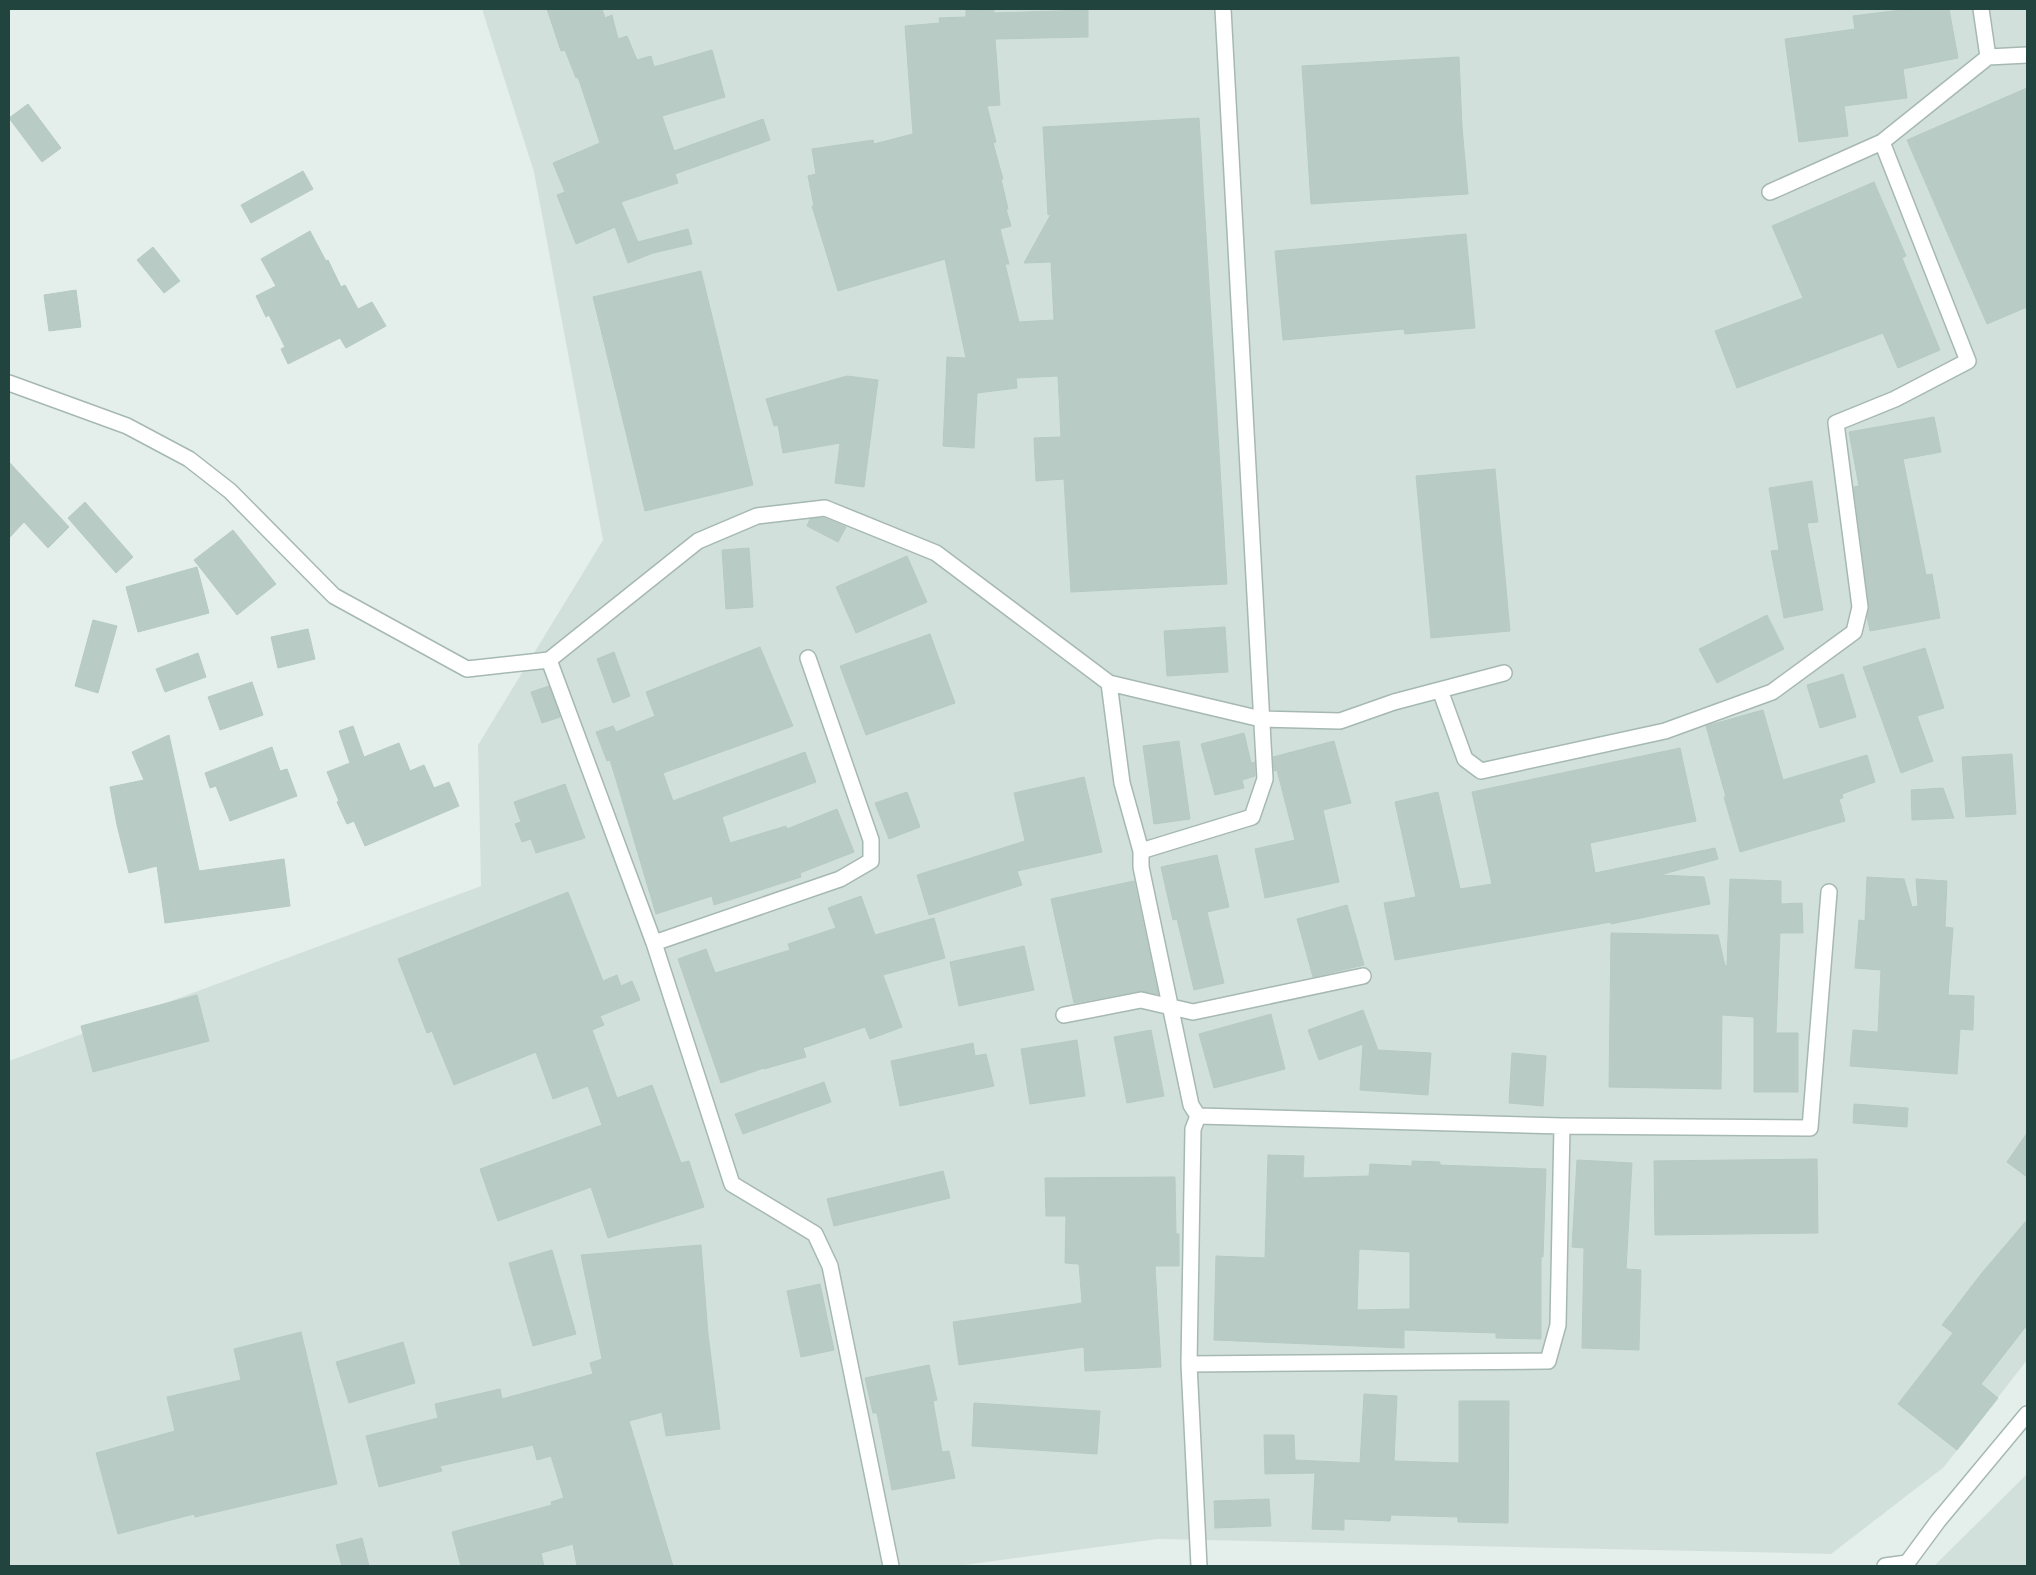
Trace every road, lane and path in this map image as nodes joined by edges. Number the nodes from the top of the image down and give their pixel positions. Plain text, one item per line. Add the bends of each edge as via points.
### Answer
1 (1223, 9) edge
2 (1981, 9) edge
3 (2027, 55) edge
4 (1988, 57) junction
5 (1882, 142) junction
6 (1770, 192) dead end
7 (9, 383) edge
8 (808, 658) dead end
9 (550, 660) junction
10 (1504, 673) dead end
11 (1110, 683) junction
12 (1440, 690) junction
13 (1262, 719) junction
14 (1141, 851) junction
15 (1829, 892) dead end
16 (654, 944) junction
17 (1363, 976) dead end
18 (1169, 1006) junction
19 (1064, 1015) dead end
20 (1198, 1116) junction
21 (1562, 1126) junction
22 (1189, 1364) junction
23 (2027, 1414) edge
24 (892, 1566) edge
25 (1198, 1566) edge
26 (1886, 1566) edge

1 - 13 street
2 - 4 street
3 - 4 street
4 - 5 street
5 - 6 street
5 - 12 street via 1968,361 1895,399 1836,423 1860,607 1854,632 1772,692 1665,731 1481,771 1466,760
7 - 9 street via 127,426 189,459 230,491 334,596 467,669
8 - 16 street via 871,840 871,861 840,879
9 - 11 street via 698,541 757,516 825,508 936,553
9 - 16 street
10 - 12 street
11 - 13 street
11 - 14 street via 1122,783
12 - 13 street via 1394,702 1340,722
13 - 14 street via 1265,779 1252,817
14 - 18 street via 1141,867
15 - 21 street via 1810,1128
16 - 24 street via 732,1184 815,1234 830,1266
17 - 18 street via 1193,1012
18 - 19 street via 1141,1000
18 - 20 street via 1190,1105
20 - 21 street
20 - 22 street via 1193,1129
21 - 22 street via 1558,1325 1548,1361
22 - 25 street
23 - 26 street via 1907,1563

